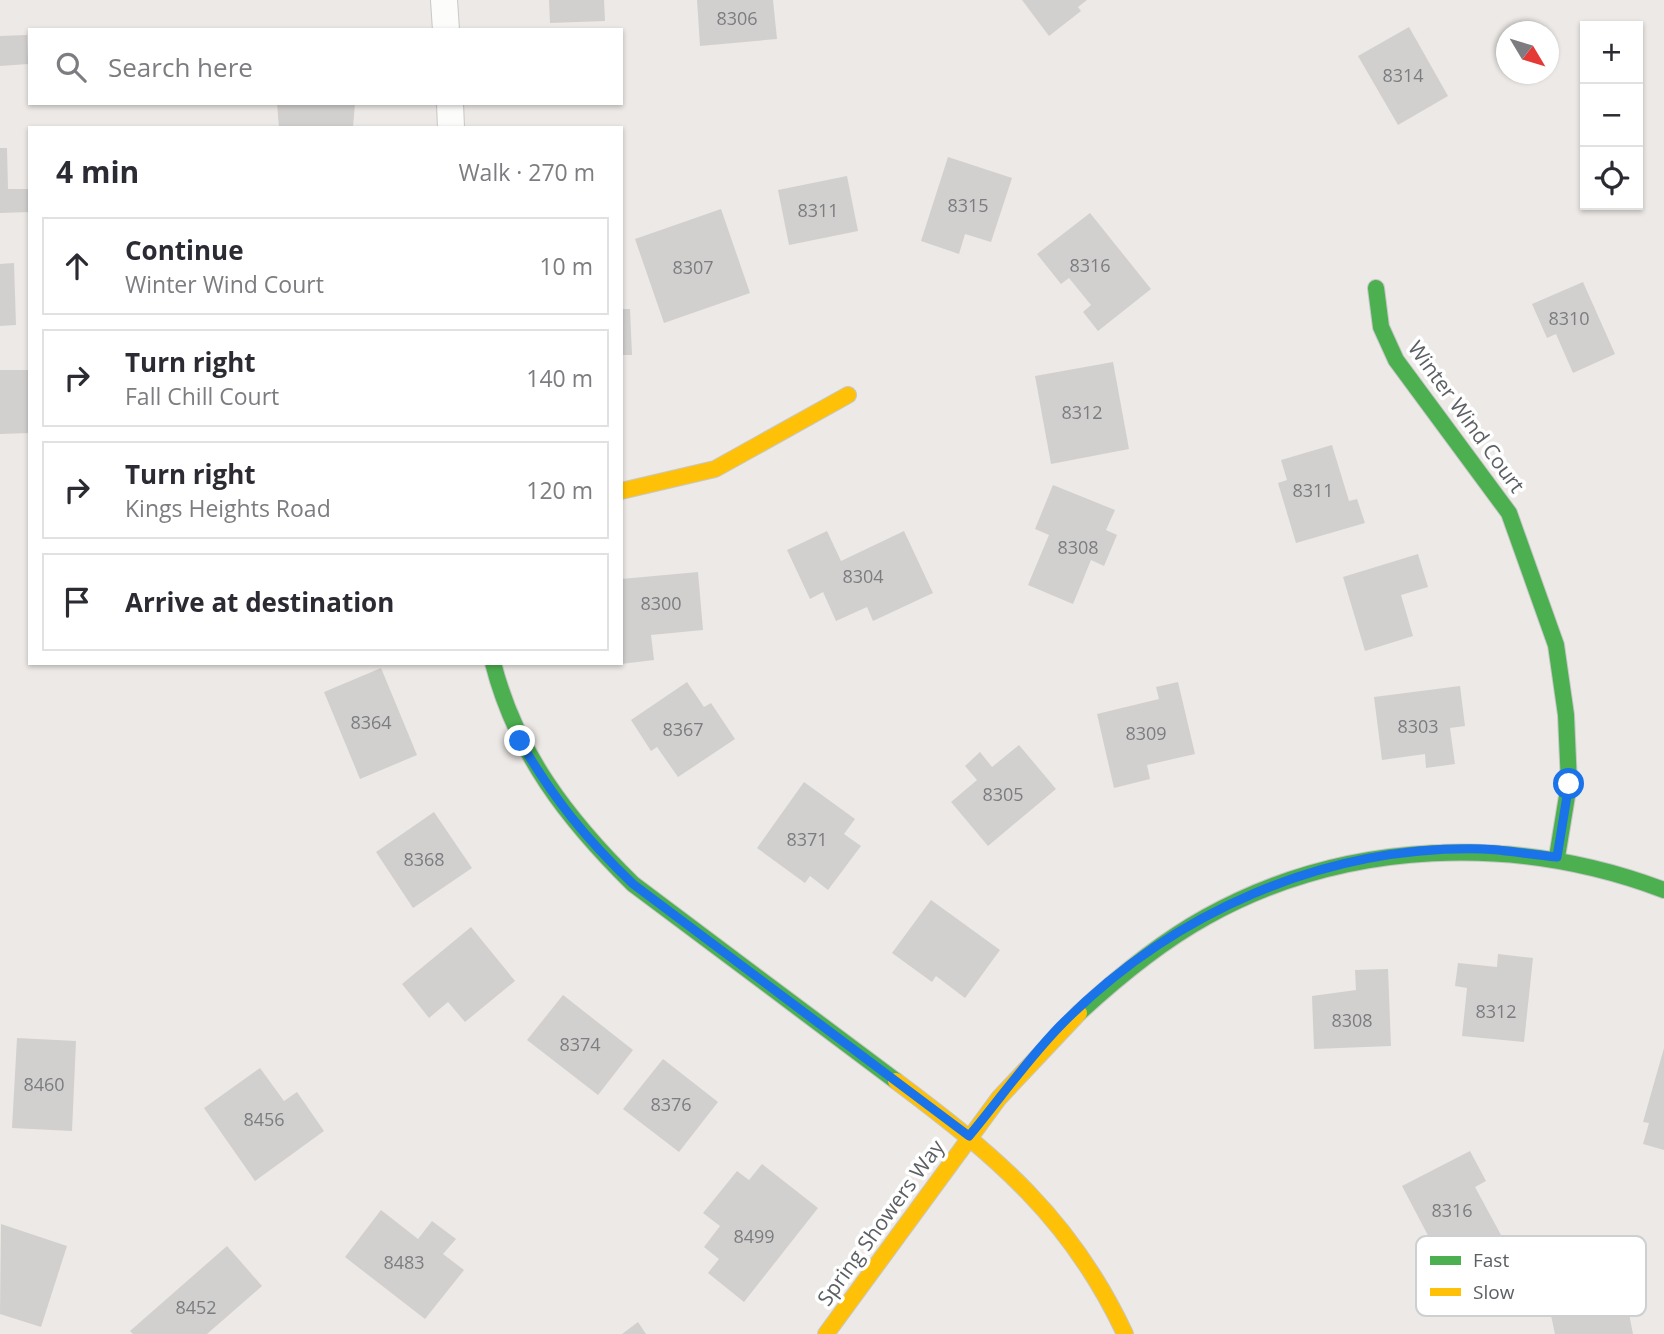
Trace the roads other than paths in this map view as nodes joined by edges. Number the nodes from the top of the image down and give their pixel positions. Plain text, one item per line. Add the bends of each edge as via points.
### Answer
1 (444, 0) edge
2 (446, 28) edge
3 (450, 105) edge
4 (451, 126) edge
5 (1376, 288) dead end
6 (848, 395) dead end
7 (623, 491) edge
8 (493, 665) edge
9 (1557, 857) junction
10 (1664, 890) edge
11 (969, 1136) junction
12 (826, 1334) edge
13 (1125, 1334) edge

1 - 2 street
3 - 4 street
5 - 9 street, Winter Wind Court via 1381,327 1396,360 1509,513 1535,576 1556,645 1566,715 1569,784
6 - 7 street via 715,469
8 - 11 street via 520,741 549,792 587,840 633,884
9 - 10 street, Spring Showers Way
9 - 11 street, Spring Showers Way via 1484,849 1363,860 1303,874 1224,905 1112,978 1059,1027
11 - 12 street, Spring Showers Way
11 - 13 street via 1032,1194 1072,1241 1104,1289

